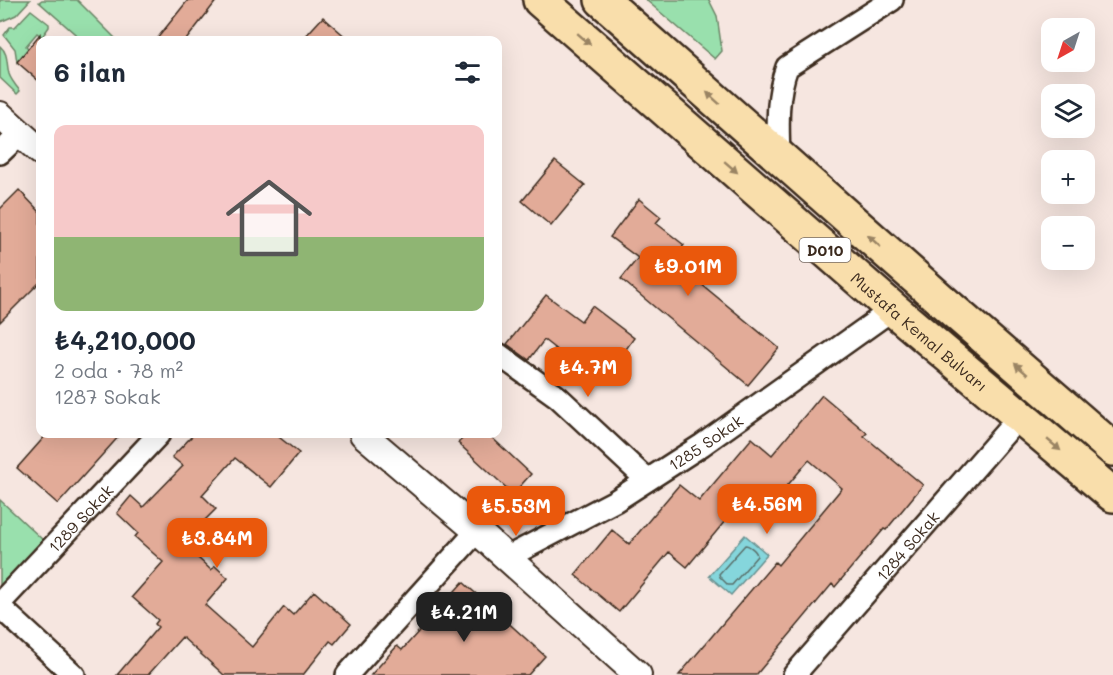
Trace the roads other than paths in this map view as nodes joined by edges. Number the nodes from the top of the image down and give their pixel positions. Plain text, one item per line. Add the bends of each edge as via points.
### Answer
1 (540, 0) edge
2 (602, 0) edge
3 (892, 0) edge
4 (0, 115) edge
5 (21, 133) junction
6 (36, 147) edge
7 (0, 153) edge
8 (779, 157) junction
9 (893, 309) junction
10 (502, 357) edge
11 (1020, 416) junction
12 (155, 438) edge
13 (368, 438) edge
14 (1113, 449) edge
15 (647, 480) junction
16 (1113, 495) edge
17 (477, 531) junction
18 (506, 558) junction
19 (0, 605) edge
20 (74, 675) edge
21 (347, 675) edge
22 (638, 675) edge
23 (794, 675) edge

1 -> 9 highway, Mustafa Kemal Bulvarı / D010
8 -> 2 highway, D010
3 - 8 street via 787,68 778,116
4 - 5 street
5 - 6 street
5 - 7 street
14 -> 8 highway, D010
9 - 11 highway, Mustafa Kemal Bulvarı / D010
9 - 15 street, 1285 Sokak
10 - 15 street via 558,397
11 -> 16 highway, Mustafa Kemal Bulvarı / D010
11 - 23 street, 1284 Sokak
12 - 19 street, 1289 Sokak
13 - 17 street
15 - 18 street, 1285 Sokak
17 - 18 street
17 - 21 street
18 - 22 street
19 - 20 street

